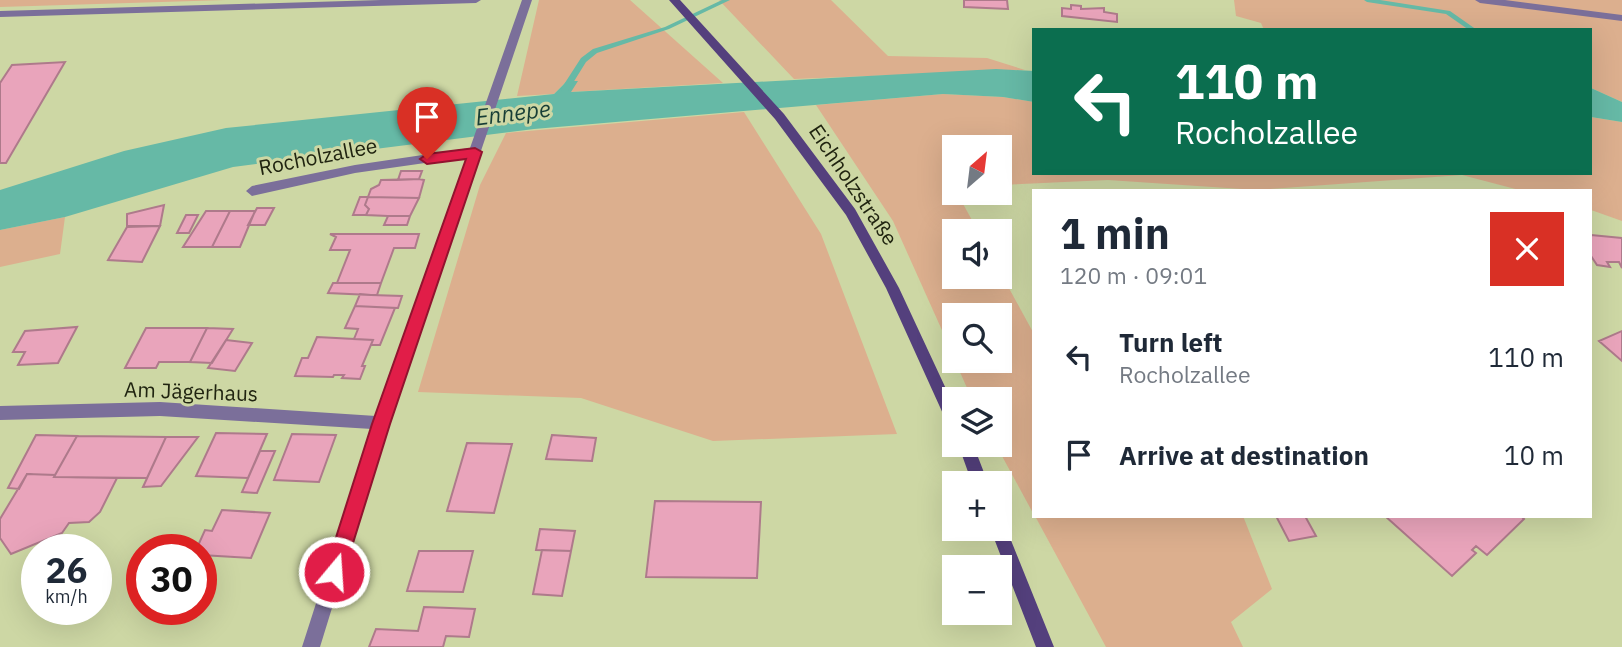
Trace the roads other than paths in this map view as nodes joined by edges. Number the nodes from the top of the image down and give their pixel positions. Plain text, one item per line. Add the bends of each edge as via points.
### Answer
1 (475, 0) edge
2 (527, 0) edge
3 (674, 0) edge
4 (1480, 0) edge
5 (0, 14) edge
6 (1622, 18) edge
7 (475, 152) junction
8 (252, 191) dead end
9 (942, 397) edge
10 (0, 413) edge
11 (381, 424) junction
12 (1003, 541) edge
13 (311, 647) edge
14 (1045, 647) edge

1 - 5 lane
2 - 7 street
3 - 9 main road, Eichholzstraße via 747,78 831,186 870,244
4 - 6 street
7 - 8 street, Rocholzallee via 355,169
7 - 11 street
10 - 11 street, Am Jägerhaus via 160,409
11 - 13 street
12 - 14 main road

